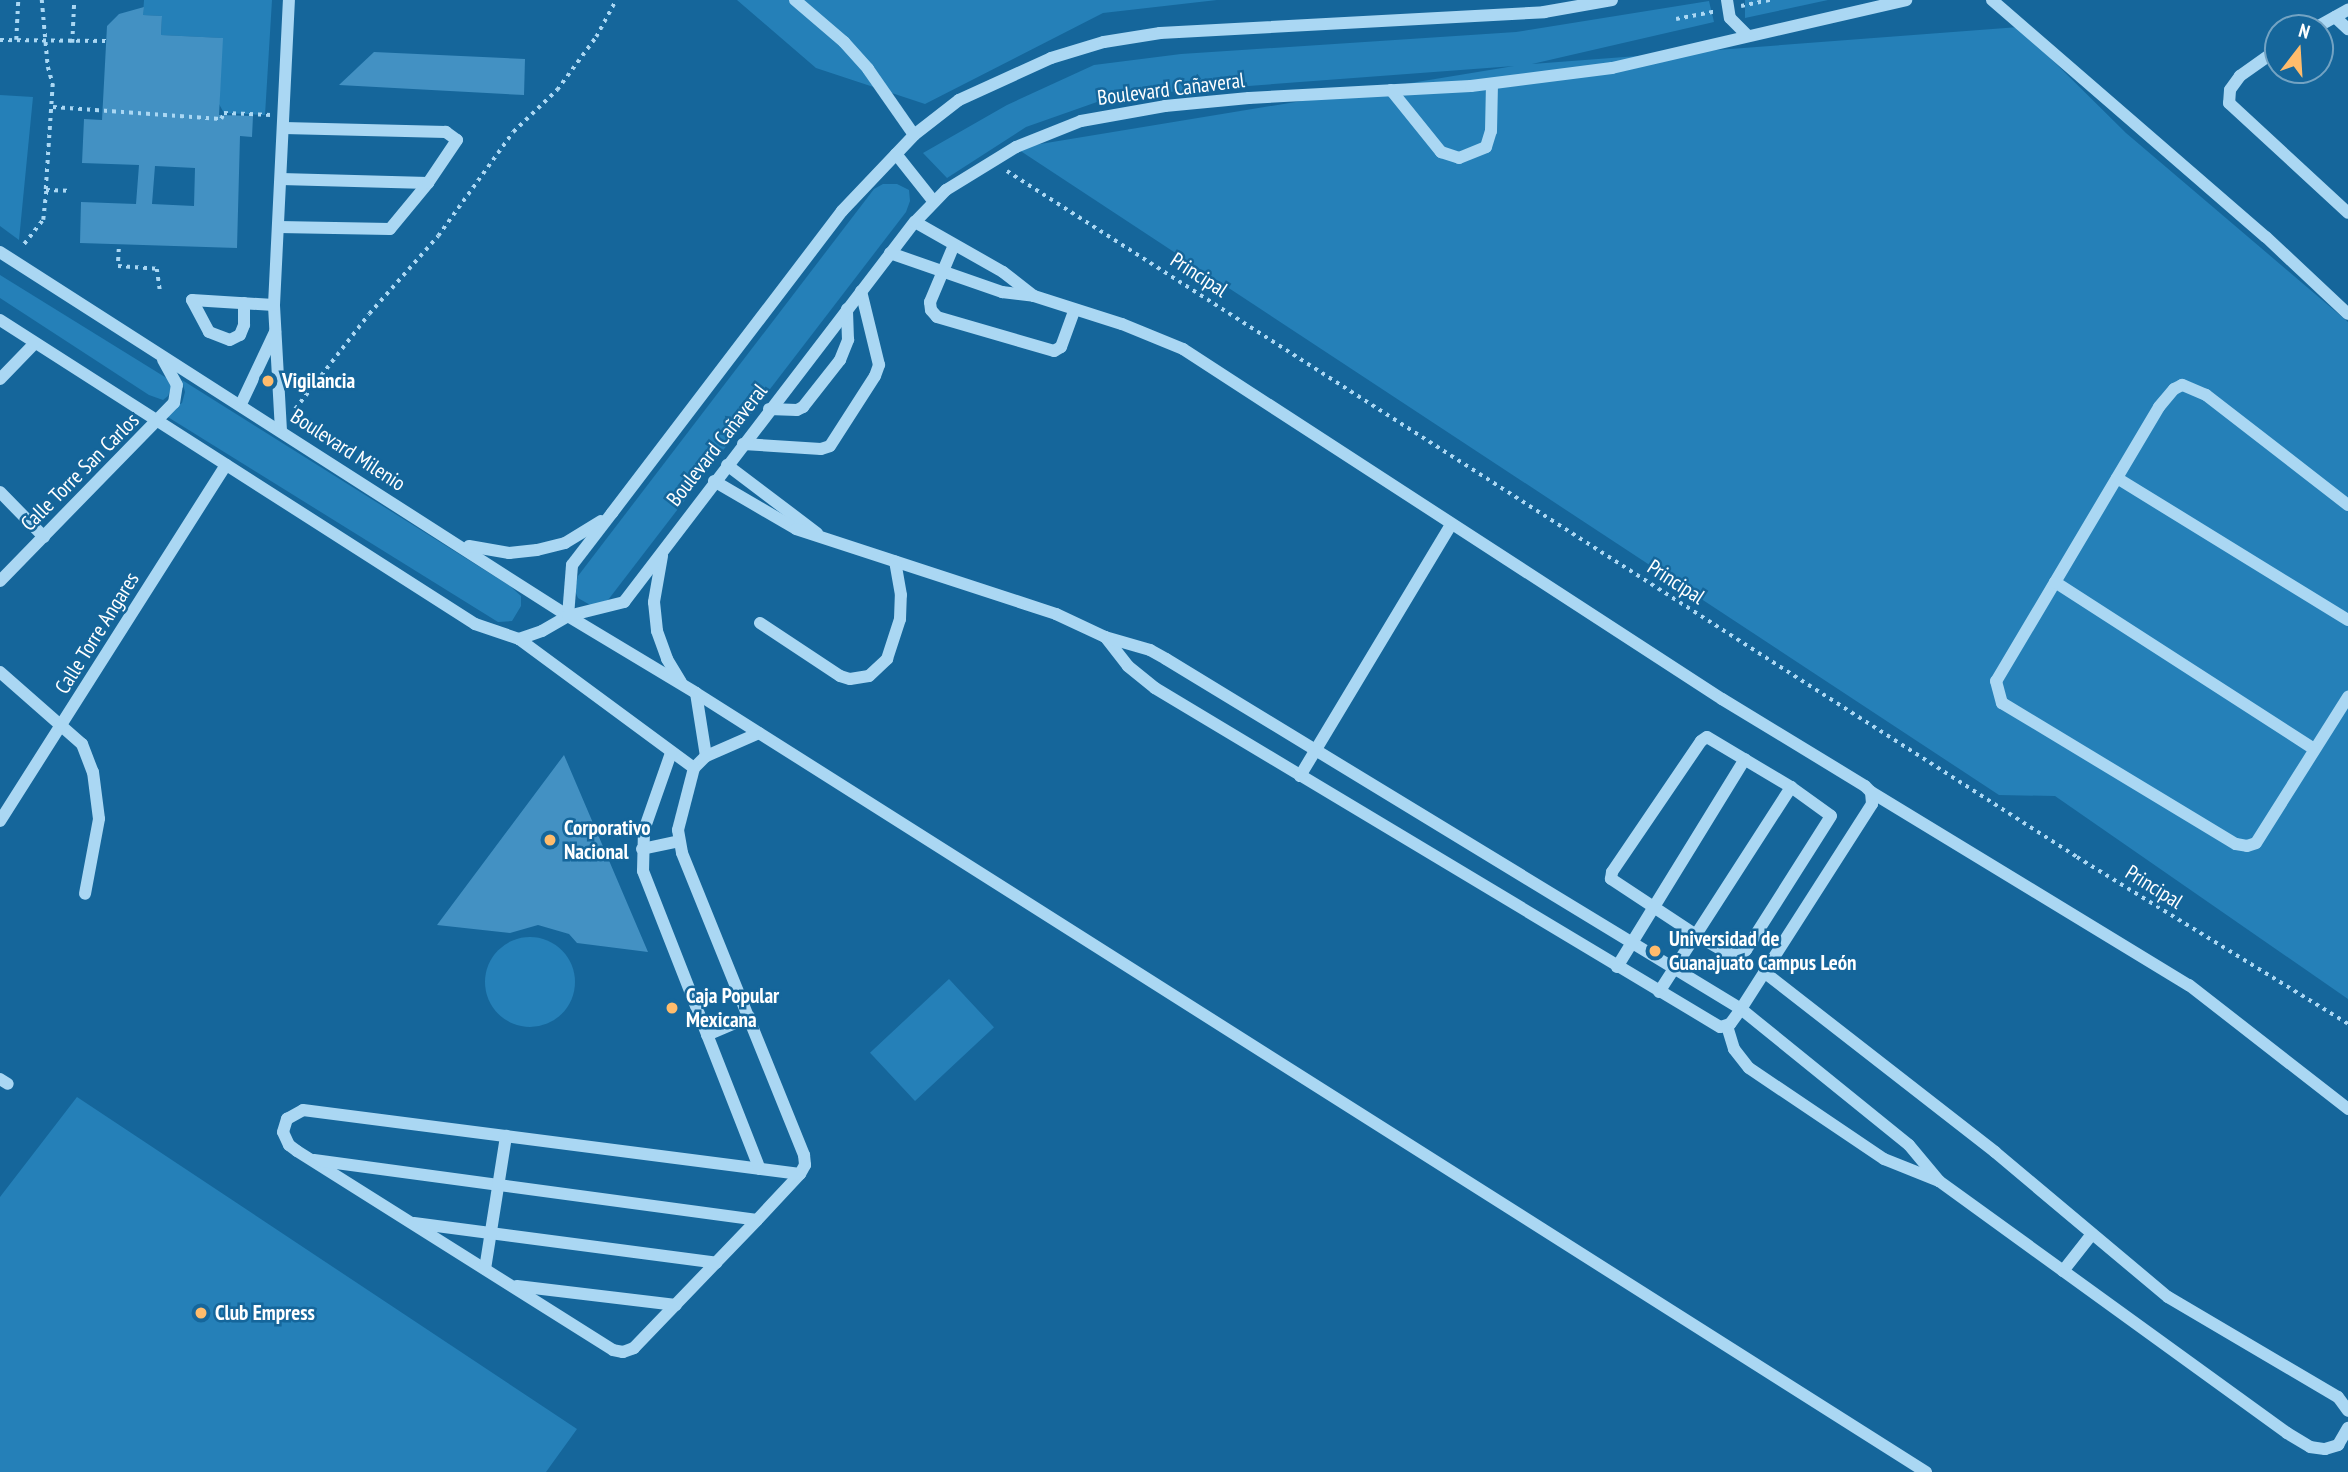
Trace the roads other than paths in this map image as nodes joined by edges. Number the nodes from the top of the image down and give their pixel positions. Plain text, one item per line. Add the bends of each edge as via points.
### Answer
1 (289, 0) edge
2 (795, 0) edge
3 (1612, 0) edge
4 (1727, 0) edge
5 (1906, 0) edge
6 (1993, 0) edge
7 (2348, 10) edge
8 (2335, 17) joint
9 (2348, 29) edge
10 (1748, 36) junction
11 (2264, 59) edge
12 (1492, 84) junction
13 (1391, 90) junction
14 (284, 128) junction
15 (914, 135) junction
16 (896, 154) junction
17 (281, 179) junction
18 (428, 183) junction
19 (934, 202) junction
20 (2348, 213) edge
21 (915, 222) junction
22 (279, 226) junction
23 (954, 245) junction
24 (0, 252) edge
25 (890, 253) junction
26 (943, 271) junction
27 (861, 291) junction
28 (1034, 296) junction
29 (244, 303) junction
30 (274, 305) junction
31 (847, 309) junction
32 (1074, 311) junction
33 (2348, 313) edge
34 (0, 320) edge
35 (276, 329) junction
36 (35, 343) junction
37 (162, 357) junction
38 (0, 379) edge
39 (241, 404) junction
40 (769, 410) junction
41 (158, 420) junction
42 (281, 431) junction
43 (743, 444) junction
44 (226, 465) junction
45 (727, 465) junction
46 (2117, 478) junction
47 (714, 481) junction
48 (0, 492) edge
49 (2348, 505) edge
50 (612, 513) junction
51 (1451, 525) junction
52 (820, 535) junction
53 (44, 537) junction
54 (454, 541) junction
55 (667, 543) junction
56 (895, 562) junction
57 (0, 581) edge
58 (2054, 582) junction
59 (568, 616) junction
60 (2348, 620) edge
61 (760, 623) dead end
62 (1105, 637) junction
63 (519, 639) junction
64 (0, 672) edge
65 (683, 685) junction
66 (696, 693) junction
67 (2348, 697) edge
68 (60, 727) junction
69 (760, 733) junction
70 (2314, 748) junction
71 (1315, 750) junction
72 (671, 753) junction
73 (706, 756) junction
74 (1745, 759) junction
75 (694, 768) junction
76 (1300, 776) junction
77 (1791, 787) junction
78 (1871, 792) junction
79 (0, 821) edge
80 (679, 841) junction
81 (642, 849) junction
82 (85, 894) dead end
83 (1653, 908) junction
84 (1696, 935) junction
85 (1632, 943) junction
86 (1617, 967) junction
87 (1675, 968) junction
88 (1764, 972) junction
89 (1659, 992) junction
90 (1741, 1009) junction
91 (749, 1017) junction
92 (1727, 1026) junction
93 (707, 1035) junction
94 (2348, 1109) edge
95 (506, 1136) junction
96 (311, 1160) junction
97 (760, 1169) junction
98 (800, 1174) junction
99 (1938, 1181) junction
100 (498, 1185) junction
101 (757, 1220) junction
102 (410, 1222) junction
103 (491, 1233) junction
104 (2092, 1234) junction
105 (716, 1263) junction
106 (485, 1269) junction
107 (2063, 1271) junction
108 (513, 1286) junction
109 (676, 1305) junction
110 (2348, 1411) edge
111 (2348, 1428) edge
112 (1926, 1472) edge

1 - 14 street
2 - 15 street via 868,69
3 - 15 street, Boulevard Cañaveral via 1544,12 1222,28 1104,42 1004,77 959,100
4 - 10 street via 1730,19
5 - 10 street, Boulevard Cañaveral
6 - 33 street
7 - 8 street
8 - 9 street
10 - 12 street, Boulevard Cañaveral via 1612,68
11 - 20 street via 2240,76 2230,90 2229,103
12 - 13 street, Boulevard Cañaveral
12 - 13 street via 1486,147 1459,158 1441,152
13 - 19 street, Boulevard Cañaveral via 1250,98 1081,121 990,160
14 - 17 street
14 - 18 street via 451,133 456,144
15 - 16 street, Boulevard Cañaveral
16 - 19 street
16 - 50 street, Boulevard Cañaveral via 842,211
17 - 18 street
17 - 22 street
18 - 22 street via 390,229
19 - 21 street, Boulevard Cañaveral
21 - 23 street
21 - 25 street, Boulevard Cañaveral
22 - 30 street
23 - 26 street
23 - 28 street via 1003,272
24 - 37 street, Boulevard Milenio
25 - 26 street
25 - 27 street, Boulevard Cañaveral
26 - 28 street via 1002,292
26 - 32 street via 930,302 937,317 1054,351 1061,347
27 - 31 street, Boulevard Cañaveral
27 - 43 street via 879,365 830,446
28 - 32 street
29 - 29 street via 218,302 192,300 209,332 230,340 240,335 244,326
29 - 30 street
30 - 35 street
31 - 40 street, Boulevard Cañaveral
31 - 40 street via 848,340 839,360 803,407
32 - 51 street via 1122,324 1183,349
34 - 36 street
35 - 39 street
35 - 42 street
36 - 38 street
36 - 41 street
37 - 39 street, Boulevard Milenio
37 - 41 street, Calle Torre San Carlos via 178,391 174,403
39 - 42 street, Boulevard Milenio
40 - 43 street, Boulevard Cañaveral
41 - 44 street
41 - 53 street, Calle Torre San Carlos
42 - 54 street, Boulevard Milenio
43 - 45 street, Boulevard Cañaveral
44 - 63 street via 475,624
44 - 68 street, Calle Torre Angares
45 - 47 street, Boulevard Cañaveral
45 - 52 street
46 - 49 street via 2159,407 2182,386 2206,396
46 - 58 street
46 - 60 street
47 - 52 street via 782,522
47 - 55 street, Boulevard Cañaveral
48 - 53 street
50 - 54 street via 565,543 537,550 481,550
50 - 59 street, Boulevard Cañaveral via 572,565
51 - 71 street
51 - 78 street
52 - 56 street
53 - 57 street, Calle Torre San Carlos
54 - 59 street, Boulevard Milenio
55 - 59 street, Boulevard Cañaveral via 624,602
55 - 65 street via 657,572 656,621 667,659
56 - 61 street via 900,619 887,659 869,676 839,676
56 - 62 street via 1056,614
58 - 70 street
58 - 70 street via 1996,681 2002,703 2236,844 2247,846 2256,843
59 - 63 street, Boulevard Cañaveral
59 - 65 street, Boulevard Milenio
62 - 71 street via 1150,650
62 - 76 street via 1128,666 1155,688
63 - 72 street
64 - 68 street
65 - 66 street, Boulevard Milenio
66 - 69 street, Boulevard Milenio
66 - 73 street
67 - 70 street
68 - 79 street, Calle Torre Angares
68 - 82 street via 82,744 93,772 99,819
69 - 73 street
69 - 112 street, Boulevard Milenio
71 - 76 street
71 - 85 street
72 - 75 street
72 - 81 street via 647,820
73 - 75 street
74 - 77 street
74 - 83 street
74 - 83 street via 1714,738 1704,738 1612,872 1612,881
75 - 80 street via 679,821
76 - 86 street
77 - 84 street
77 - 84 street via 1826,810 1831,819 1743,953 1729,954
78 - 88 street via 1870,809
78 - 94 street via 2189,985
80 - 81 street
80 - 91 street
81 - 93 street via 643,872
83 - 84 street
83 - 85 street
84 - 87 street
85 - 86 street
85 - 87 street
86 - 89 street
87 - 89 street
87 - 90 street
88 - 90 street
88 - 104 street via 1995,1152
89 - 92 street via 1716,1026
90 - 92 street
90 - 99 street via 1909,1145
91 - 93 street
91 - 98 street via 804,1155
92 - 99 street via 1734,1049 1749,1068 1884,1159
93 - 97 street
95 - 96 street via 298,1111 284,1125 285,1138
95 - 97 street
95 - 100 street
96 - 100 street
96 - 102 street
97 - 98 street
98 - 101 street
99 - 107 street
100 - 101 street
100 - 103 street
101 - 105 street
102 - 103 street
102 - 106 street
103 - 105 street
103 - 106 street
104 - 107 street
104 - 110 street via 2168,1297 2339,1397
105 - 109 street
106 - 108 street
107 - 111 street via 2238,1400 2310,1447 2338,1445
108 - 109 street
108 - 109 street via 618,1352 634,1348

